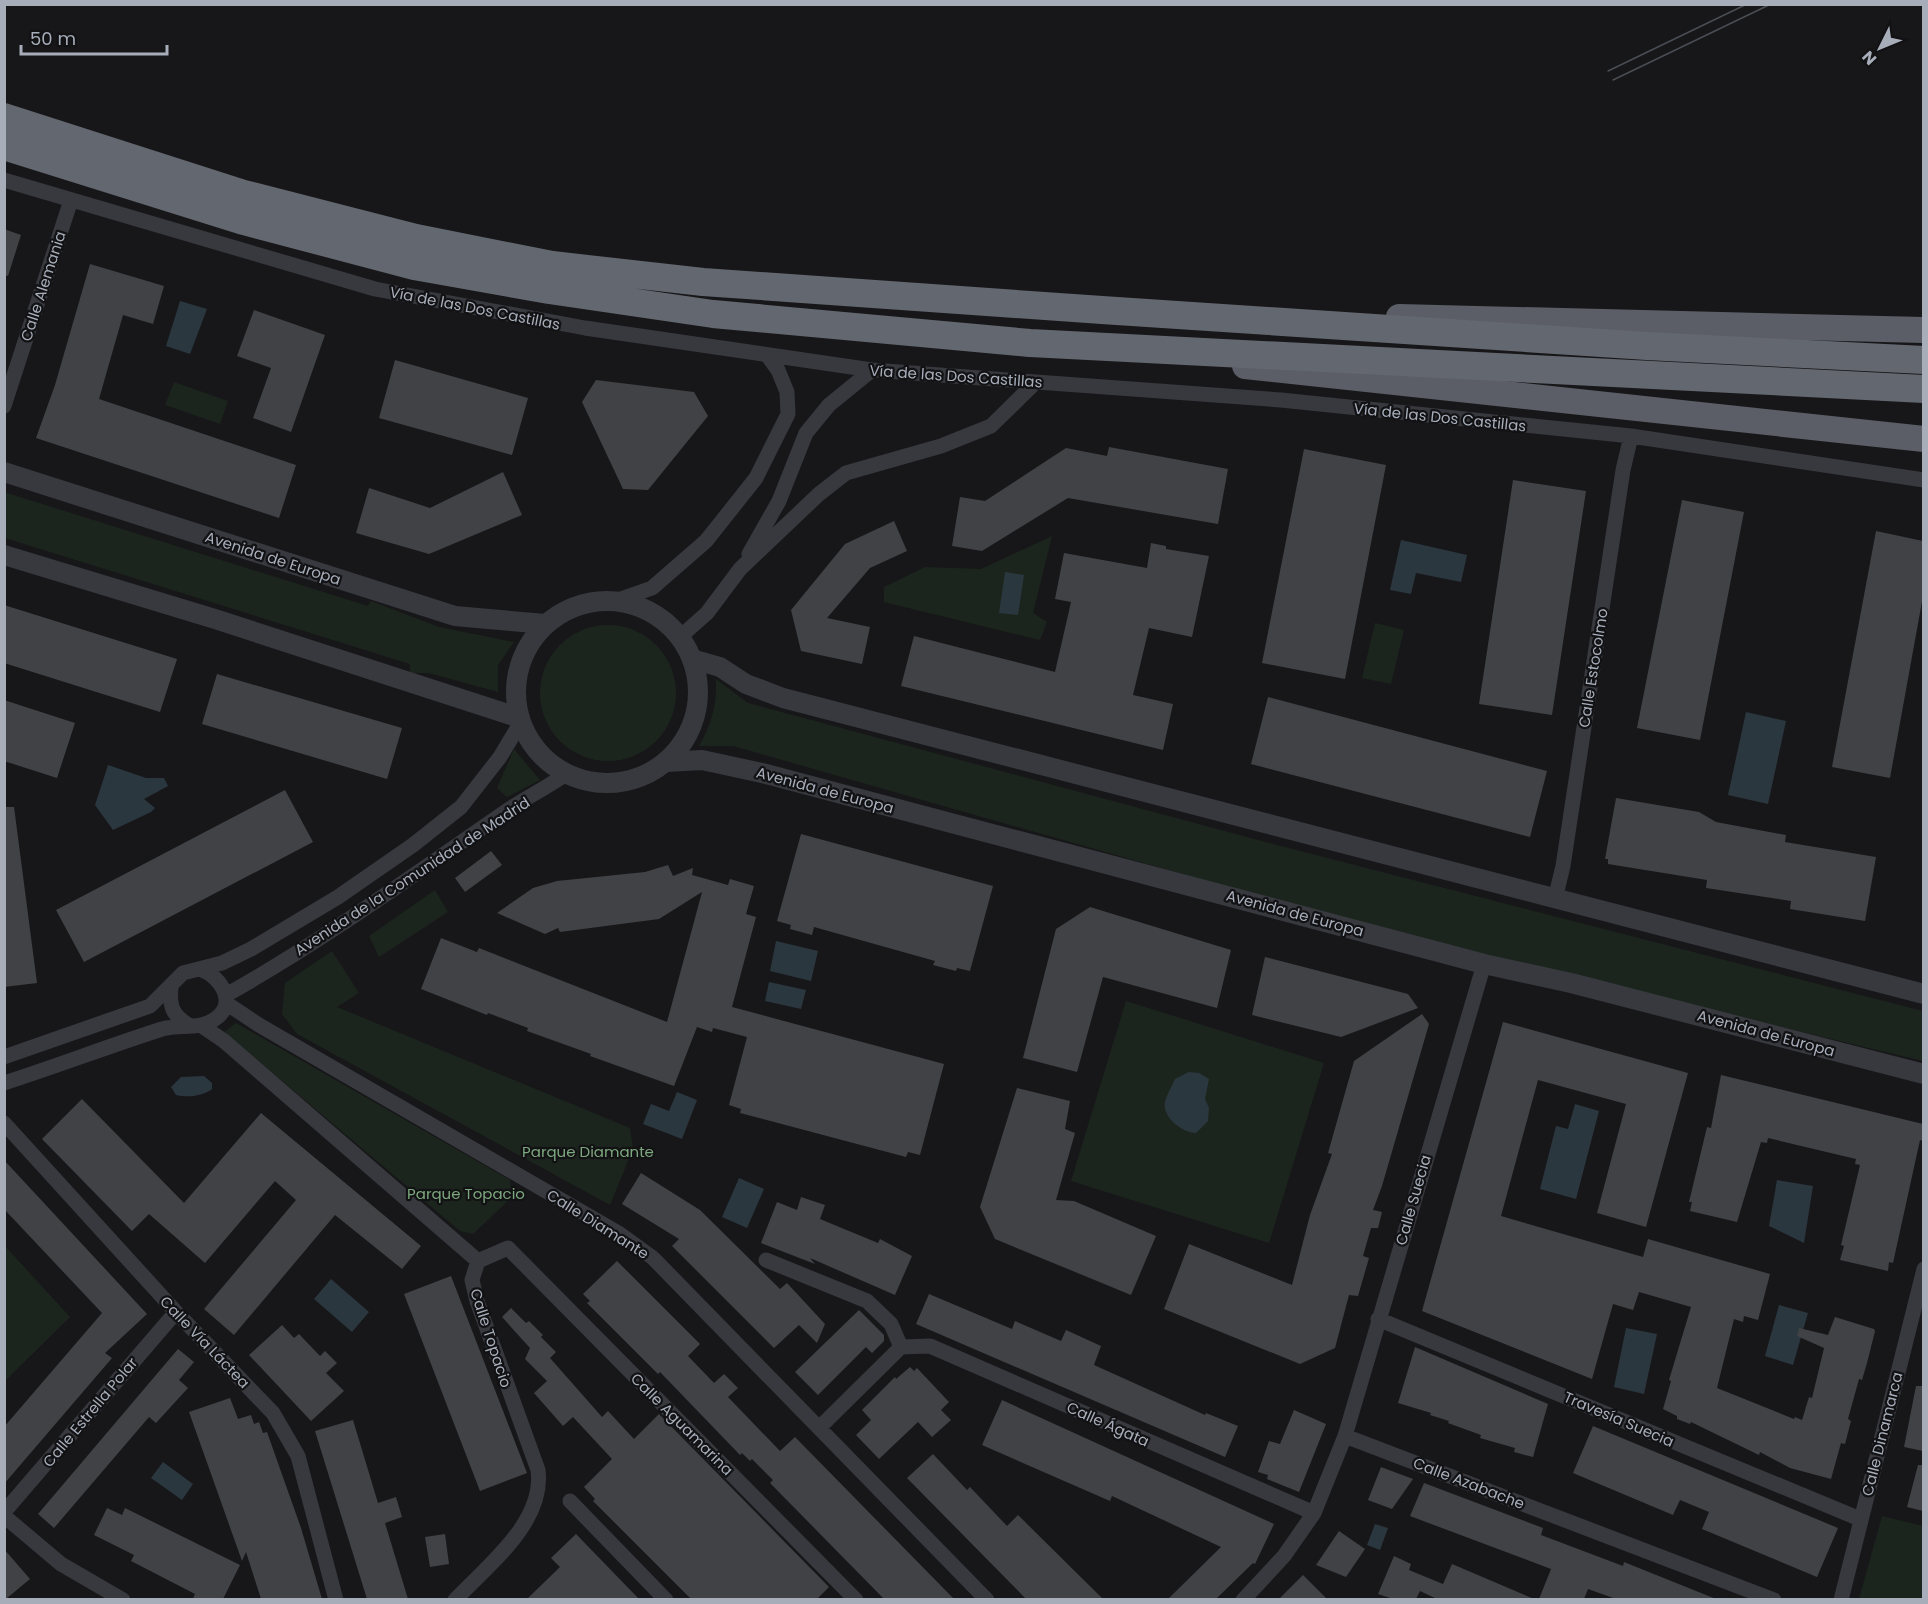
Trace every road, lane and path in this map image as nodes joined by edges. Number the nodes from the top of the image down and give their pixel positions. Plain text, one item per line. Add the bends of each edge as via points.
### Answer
1 (4, 117) edge
2 (4, 146) edge
3 (4, 180) edge
4 (71, 200) junction
5 (1102, 310) junction
6 (1923, 330) edge
7 (1030, 343) junction
8 (767, 355) junction
9 (1923, 360) edge
10 (872, 370) junction
11 (1036, 382) junction
12 (1923, 389) edge
13 (4, 406) edge
14 (1631, 436) junction
15 (1923, 439) edge
16 (4, 472) edge
17 (1923, 480) edge
18 (4, 555) edge
19 (740, 569) junction
20 (615, 601) junction
21 (545, 624) junction
22 (680, 637) junction
23 (692, 659) junction
24 (521, 720) junction
25 (666, 762) junction
26 (566, 774) junction
27 (1555, 899) junction
28 (1484, 964) junction
29 (202, 970) junction
30 (171, 988) junction
31 (1923, 994) edge
32 (226, 999) junction
33 (196, 1026) junction
34 (4, 1057) edge
35 (1923, 1074) edge
36 (4, 1083) edge
37 (4, 1123) edge
38 (766, 1260) dead end
39 (478, 1261) junction
40 (1923, 1269) edge
41 (176, 1312) junction
42 (1378, 1319) junction
43 (901, 1347) junction
44 (819, 1428) junction
45 (1345, 1436) junction
46 (570, 1501) dead end
47 (1314, 1513) junction
48 (4, 1514) edge
49 (1860, 1519) junction
50 (123, 1599) edge
51 (336, 1599) edge
52 (455, 1599) edge
53 (666, 1599) edge
54 (856, 1599) edge
55 (987, 1599) edge
56 (1243, 1599) edge
57 (1774, 1599) edge
58 (1841, 1599) edge

1 - 5 highway via 244,194 416,238 552,265 702,282
2 - 7 highway via 240,220 414,266 713,314
3 - 4 street, Vía de las Dos Castillas
4 - 8 street, Vía de las Dos Castillas via 375,289 585,328
4 - 13 street, Calle Alemania
5 - 6 highway
5 - 9 highway
7 - 12 highway
7 - 15 highway
8 - 10 street, Vía de las Dos Castillas
8 - 20 street via 787,392 788,414 756,478 706,541 652,588
10 - 11 street, Vía de las Dos Castillas
10 - 19 street via 829,405 806,433 779,501
11 - 14 street, Vía de las Dos Castillas via 1281,400
11 - 19 street via 991,426 941,446 846,473
14 - 17 street, Vía de las Dos Castillas
14 - 27 street, Calle Estocolmo
16 - 21 street, Avenida de Europa via 455,616
18 - 24 street via 215,619
19 - 22 street via 707,613
20 - 21 street via 590,602 566,610
20 - 22 street via 662,619
21 - 24 street via 525,650 516,680
22 - 23 street
23 - 25 street via 698,687 696,715 684,741
23 - 27 street via 720,667 746,684 783,698
24 - 26 street via 538,753
24 - 29 street, Avenida de la Comunidad de Madrid via 500,757 461,807 413,845 252,949
25 - 26 street via 635,779 623,781 600,783
25 - 28 street, Avenida de Europa via 702,760 762,773
26 - 32 street, Avenida de la Comunidad de Madrid
27 - 31 street
28 - 35 street, Avenida de Europa
28 - 42 street, Calle Suecia
29 - 30 street via 183,973
29 - 32 street via 214,974 222,983
30 - 33 street via 170,1003 177,1018
30 - 34 street via 142,1010
32 - 33 street via 218,1018
32 - 44 street, Calle Diamante via 239,1014 620,1234 653,1258
33 - 36 street via 163,1029
33 - 39 street via 224,1041
37 - 41 street, Calle Vía Láctea
38 - 43 street via 867,1301 891,1324
39 - 52 street, Calle Topacio via 472,1280 477,1301 538,1470 540,1487 528,1518
39 - 54 street, Calle Aguamarina via 508,1248
40 - 49 street, Calle Dinamarca
41 - 48 street, Calle Estrella Polar
41 - 51 street, Calle Vía Láctea via 273,1413 298,1456
42 - 45 street, Calle Suecia
42 - 49 street, Travesía Suecia
43 - 44 street
43 - 47 street, Calle Ágata via 930,1346
44 - 55 street, Calle Diamante
45 - 47 street
45 - 57 street, Calle Azabache
46 - 53 street
47 - 56 street via 1284,1556
48 - 50 street via 61,1564
49 - 58 street, Calle Dinamarca

